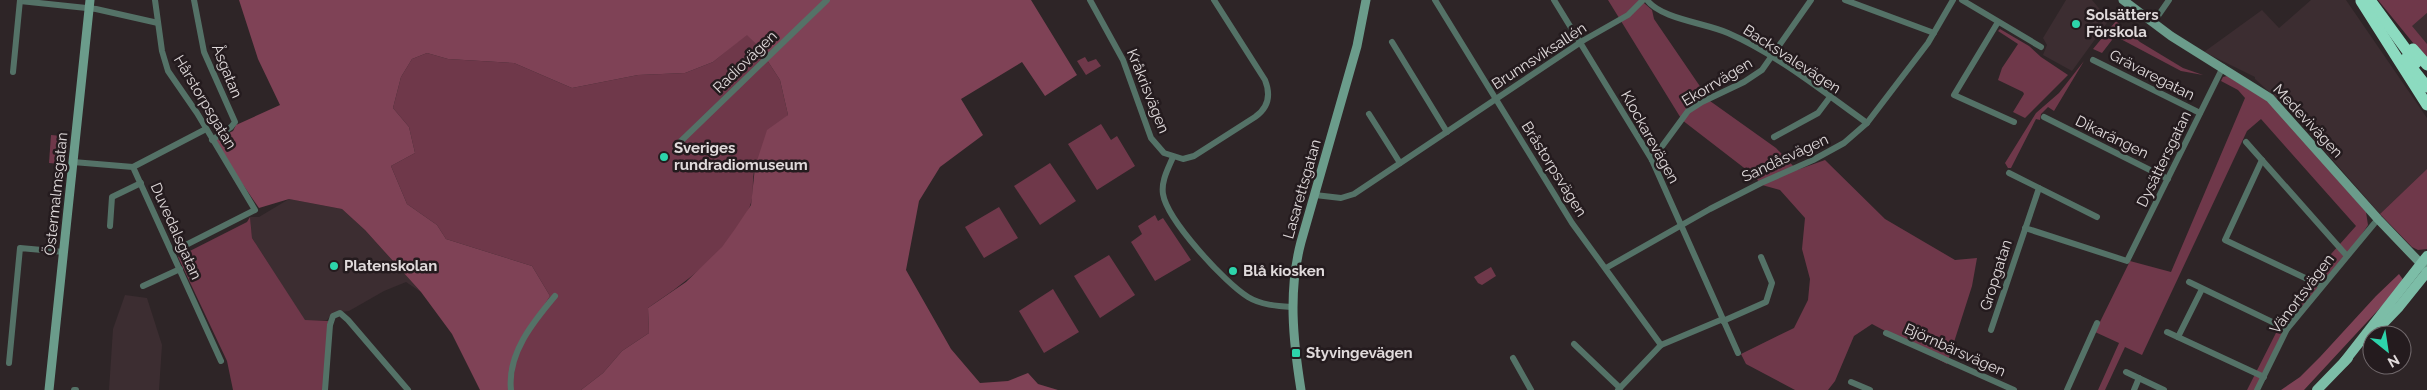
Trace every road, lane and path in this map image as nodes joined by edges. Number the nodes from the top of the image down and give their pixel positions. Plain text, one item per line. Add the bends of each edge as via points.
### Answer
1 (20, 0) edge
2 (155, 0) edge
3 (194, 0) edge
4 (827, 0) edge
5 (1090, 0) edge
6 (1214, 0) edge
7 (1366, 0) edge
8 (1435, 0) edge
9 (1554, 0) edge
10 (1643, 0) edge
11 (1647, 0) edge
12 (1811, 0) edge
13 (1845, 0) edge
14 (1953, 0) edge
15 (1962, 0) edge
16 (2122, 0) edge
17 (2169, 0) edge
18 (2361, 0) edge
19 (2370, 0) edge
20 (90, 4) edge
21 (1998, 22) junction
22 (158, 23) junction
23 (2152, 23) junction
24 (1934, 33) junction
25 (1392, 42) dead end
26 (1580, 43) junction
27 (2041, 47) dead end
28 (1771, 57) junction
29 (2093, 60) dead end
30 (2427, 65) edge
31 (2223, 67) junction
32 (13, 72) dead end
33 (2427, 78) edge
34 (2427, 87) edge
35 (1830, 97) junction
36 (1496, 99) junction
37 (2427, 105) edge
38 (2200, 113) junction
39 (1369, 114) dead end
40 (2044, 117) dead end
41 (1866, 122) junction
42 (2014, 122) dead end
43 (206, 129) junction
44 (1447, 132) junction
45 (1774, 137) dead end
46 (212, 140) junction
47 (680, 142) dead end
48 (2246, 142) dead end
49 (1173, 157) junction
50 (1652, 160) junction
51 (2262, 160) junction
52 (72, 162) junction
53 (1400, 163) junction
54 (133, 167) junction
55 (2009, 174) dead end
56 (2168, 178) junction
57 (141, 183) junction
58 (2039, 188) junction
59 (1315, 195) junction
60 (2097, 217) dead end
61 (2378, 219) junction
62 (1680, 225) junction
63 (110, 226) dead end
64 (2025, 228) junction
65 (64, 252) junction
66 (172, 252) junction
67 (2347, 256) junction
68 (1761, 257) dead end
69 (2426, 265) edge
70 (1606, 268) junction
71 (180, 270) junction
72 (2189, 282) dead end
73 (144, 286) dead end
74 (2322, 286) junction
75 (2202, 289) junction
76 (555, 296) dead end
77 (1292, 307) junction
78 (1723, 320) junction
79 (2097, 323) dead end
80 (2382, 325) edge
81 (2287, 329) junction
82 (1991, 330) dead end
83 (1886, 332) dead end
84 (2166, 332) dead end
85 (2178, 337) junction
86 (1574, 344) dead end
87 (1661, 345) junction
88 (2362, 345) edge
89 (1738, 353) dead end
90 (1513, 358) dead end
91 (220, 361) dead end
92 (2344, 362) junction
93 (9, 363) dead end
94 (2126, 372) dead end
95 (2264, 377) junction
96 (2139, 378) junction
97 (1851, 382) dead end
98 (1619, 389) edge
99 (49, 390) edge
100 (325, 390) edge
101 (408, 390) edge
102 (511, 390) edge
103 (1301, 390) edge
104 (1531, 390) edge
105 (1870, 390) edge
106 (2014, 390) edge
107 (2067, 390) edge
108 (2134, 390) edge
109 (2164, 390) edge
110 (2257, 390) edge
111 (2317, 390) edge

1 - 20 street
1 - 32 street
2 - 22 street, Hårstorpsgatan
3 - 46 street, Åsgatan via 204,52 235,122
4 - 47 street, Radiovägen
5 - 49 street, Kråkrisvägen via 1123,60 1151,138 1161,151
6 - 49 street via 1265,80 1268,93 1265,107 1255,118 1200,153 1188,158
7 - 59 street, Lasarettsgatan via 1361,30
8 - 36 street, Bråstorpsvägen
9 - 26 street, Klockarevägen
10 - 26 street, Brunnsviksallén via 1628,15
11 - 28 street, Backsvalevägen via 1659,10 1725,32
12 - 28 street, Ekorrvägen
13 - 24 street
14 - 24 street, Sandåsvägen
15 - 21 street
16 - 23 street, Medevivägen
17 - 23 street
18 - 34 highway
18 - 37 highway
19 - 30 highway
19 - 33 highway
20 - 22 street
20 - 52 street, Östermalmsgatan
21 - 27 street
21 - 42 street via 1954,95
22 - 43 street, Hårstorpsgatan via 168,71
23 - 31 street, Medevivägen
24 - 41 street, Sandåsvägen
25 - 44 street
26 - 36 street, Brunnsviksallén
26 - 50 street, Klockarevägen
28 - 35 street, Backsvalevägen
28 - 50 street, Ekorrvägen via 1751,78 1688,111
29 - 38 street, Grävaregatan
31 - 38 street, Dysättersgatan
31 - 61 street, Medevivägen via 2277,104
35 - 41 street, Backsvalevägen
35 - 45 street via 1818,113
36 - 44 street, Brunnsviksallén
36 - 70 street, Bråstorpsvägen via 1572,223
38 - 56 street, Dysättersgatan
39 - 53 street
40 - 56 street, Dikarängen
41 - 62 street, Sandåsvägen via 1835,149 1749,188
43 - 46 street, Hårstorpsgatan
43 - 54 street
44 - 53 street, Brunnsviksallén
46 - 66 street, Hårstorpsgatan via 255,210
48 - 51 street
49 - 77 street via 1164,181 1164,199 1199,251 1247,297
50 - 62 street, Klockarevägen
51 - 67 street
51 - 74 street via 2225,240
52 - 54 street
52 - 65 street, Östermalmsgatan
53 - 59 street, Brunnsviksallén via 1347,198
54 - 57 street, Duvedalsgatan
55 - 58 street
56 - 64 street, Dysättersgatan via 2127,261
57 - 63 street via 112,197
57 - 66 street, Duvedalsgatan
58 - 60 street
58 - 64 street, Gropgatan
59 - 77 street, Lasarettsgatan via 1298,254
61 - 67 street, Vänortsvägen
61 - 69 street, Medevivägen
62 - 70 street, Sandåsvägen
62 - 78 street, Klockarevägen
64 - 82 street, Gropgatan
65 - 93 street via 20,248
65 - 99 street, Östermalmsgatan
66 - 71 street, Duvedalsgatan
67 - 74 street, Vänortsvägen
68 - 78 street via 1772,284 1766,302
69 - 80 main road via 2399,307
69 - 92 main road
70 - 87 street, Bråstorpsvägen
71 - 73 street
71 - 91 street, Duvedalsgatan
72 - 75 street
74 - 81 street, Vänortsvägen
75 - 81 street
75 - 85 street
76 - 102 street via 533,324 515,358
77 - 103 street, Lasarettsgatan
78 - 87 street
78 - 89 street, Klockarevägen
79 - 107 street
81 - 95 street, Vänortsvägen
83 - 106 street, Björnbärsvägen
84 - 85 street
85 - 95 street
86 - 98 street
87 - 98 street
88 - 92 main road
90 - 104 street
92 - 111 main road
94 - 96 street
95 - 110 street, Vänortsvägen
96 - 108 street
96 - 109 street
97 - 105 street
100 - 101 street via 331,319 340,313

